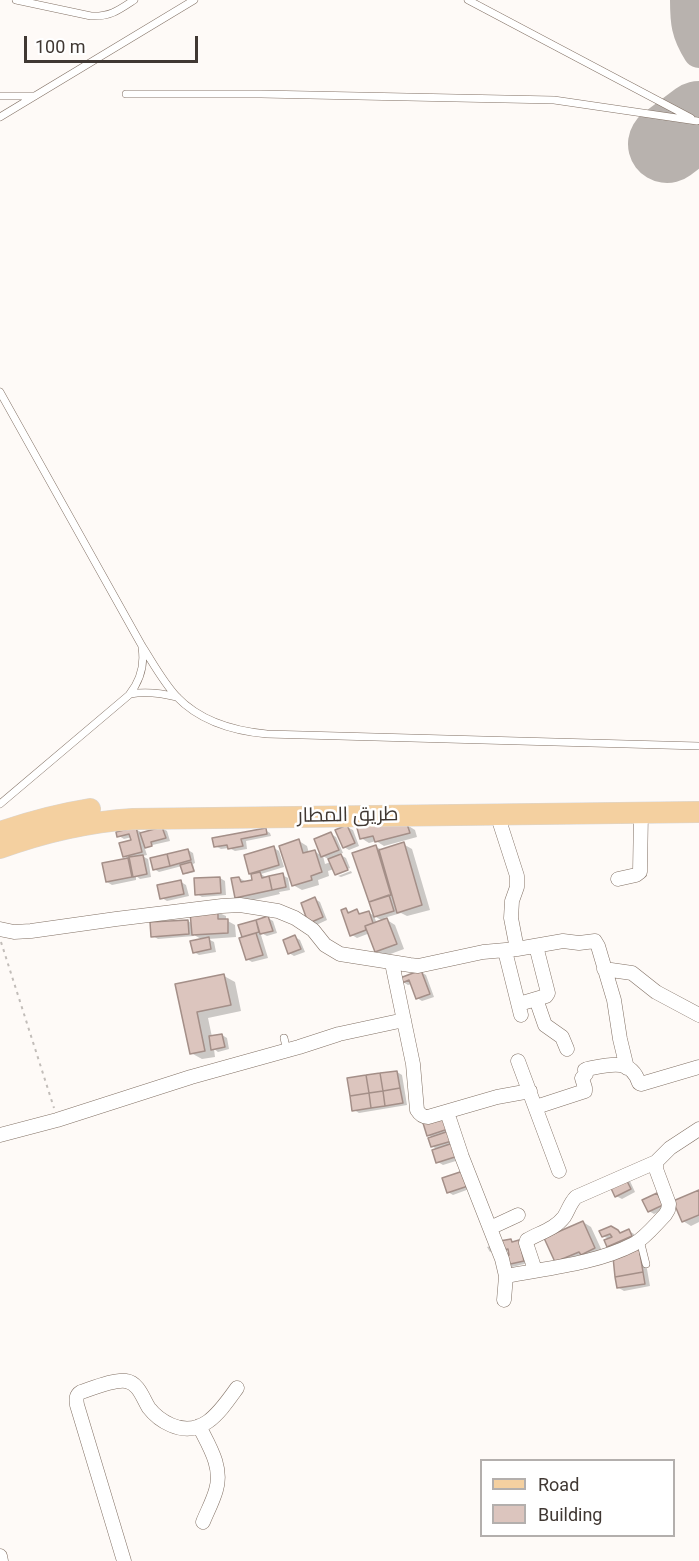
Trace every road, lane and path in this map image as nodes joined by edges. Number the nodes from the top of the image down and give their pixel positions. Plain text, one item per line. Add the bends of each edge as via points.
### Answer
1 (16, 0) edge
2 (134, 0) edge
3 (194, 0) edge
4 (468, 0) edge
5 (34, 2) edge
6 (126, 94) dead end
7 (0, 96) edge
8 (35, 96) junction
9 (0, 117) edge
10 (0, 392) edge
11 (142, 646) junction
12 (129, 694) junction
13 (177, 698) junction
14 (699, 746) edge
15 (699, 799) edge
16 (0, 804) edge
17 (699, 812) edge
18 (641, 813) junction
19 (497, 814) junction
20 (0, 832) edge
21 (0, 848) edge
22 (618, 879) dead end
23 (0, 929) edge
24 (0, 937) edge
25 (536, 946) junction
26 (512, 950) junction
27 (392, 963) junction
28 (604, 969) junction
29 (536, 999) junction
30 (699, 1016) edge
31 (404, 1020) junction
32 (567, 1049) dead end
33 (518, 1061) dead end
34 (699, 1067) edge
35 (627, 1068) junction
36 (530, 1091) junction
37 (536, 1107) junction
38 (447, 1112) junction
39 (57, 1120) junction
40 (699, 1129) edge
41 (0, 1135) edge
42 (656, 1162) junction
43 (559, 1171) dead end
44 (518, 1215) dead end
45 (490, 1228) junction
46 (640, 1239) junction
47 (646, 1264) dead end
48 (535, 1270) junction
49 (506, 1276) junction
50 (504, 1300) dead end
51 (237, 1388) dead end
52 (199, 1426) junction
53 (203, 1522) dead end
54 (0, 1556) edge
55 (1, 1561) edge
56 (124, 1561) edge

1 - 5 lane
2 - 5 lane via 113,13 99,16
3 - 8 lane
4 - 6 lane via 697,121 554,100
7 - 8 lane
8 - 9 lane
10 - 11 lane
11 - 12 lane via 142,672
11 - 13 lane
12 - 13 lane via 158,693
12 - 16 lane
13 - 14 lane via 226,727 267,734
15 - 20 main road, طريق المطار via 122,806 58,814
17 - 18 main road, طريق المطار
18 - 19 main road, طريق المطار
18 - 22 street via 640,872
19 - 21 main road, طريق المطار via 101,821
19 - 26 street via 518,876 512,901
23 - 27 street via 31,931 240,905 295,918 340,954
24 - 39 path
25 - 26 street
25 - 28 street via 594,941
25 - 29 street via 548,993
26 - 27 street via 418,966
26 - 29 street via 520,1010
27 - 31 street
28 - 30 street via 632,973 656,992
28 - 35 street
29 - 32 street via 545,1025 561,1036
31 - 38 street via 417,1110 424,1117
31 - 39 street via 286,1045
33 - 36 street
34 - 35 street via 642,1084
35 - 37 street via 583,1064 585,1091
36 - 37 street
36 - 38 street
37 - 43 street
38 - 45 street
39 - 41 street
40 - 42 street
42 - 46 street via 669,1210
42 - 48 street via 576,1197 558,1224 527,1240
44 - 45 street
45 - 49 street
46 - 47 lane
46 - 48 street via 609,1255
48 - 49 street
49 - 50 street
51 - 52 street via 217,1415
52 - 53 street via 218,1475
52 - 56 street via 176,1427 163,1422 136,1386 125,1380 81,1392 76,1397
54 - 55 street

